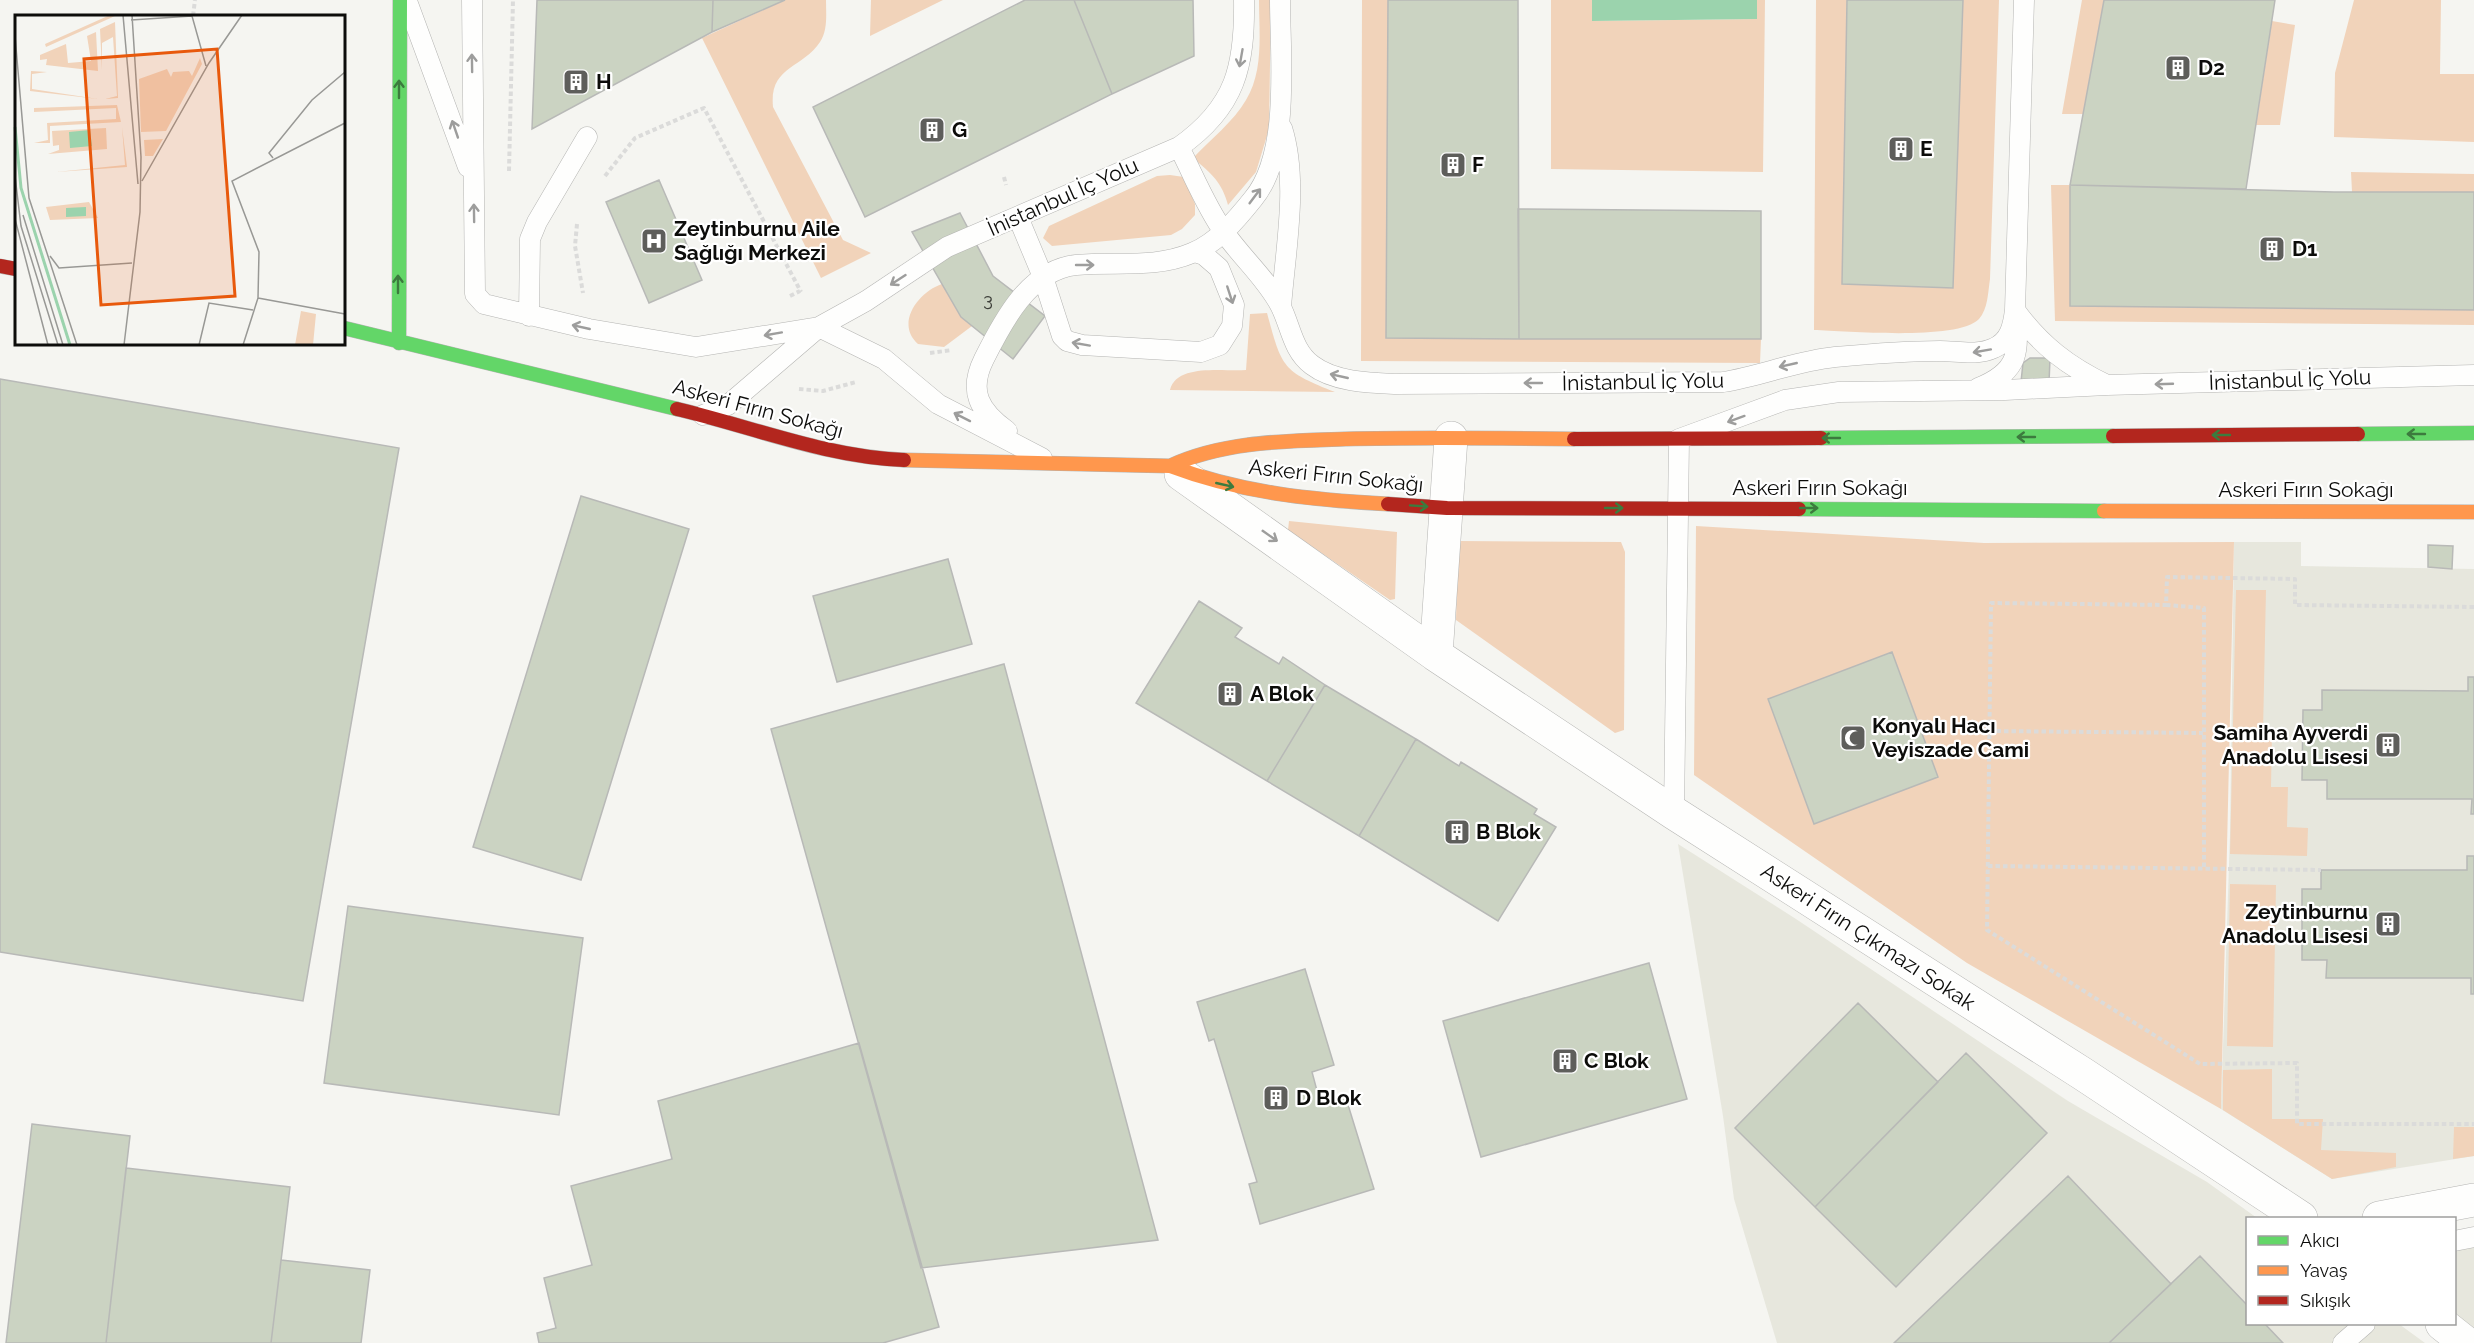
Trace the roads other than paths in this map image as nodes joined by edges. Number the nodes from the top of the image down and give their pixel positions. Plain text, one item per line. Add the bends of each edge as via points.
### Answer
1 (400, 0) edge
2 (406, 0) edge
3 (472, 0) edge
4 (1244, 0) edge
5 (1280, 0) edge
6 (2024, 0) edge
7 (1279, 117) junction
8 (587, 137) dead end
9 (1179, 147) junction
10 (474, 184) junction
11 (1018, 217) junction
12 (1223, 232) junction
13 (1195, 252) junction
14 (0, 266) edge
15 (15, 269) edge
16 (1043, 277) junction
17 (1281, 308) junction
18 (2015, 310) junction
19 (529, 316) junction
20 (819, 327) junction
21 (345, 328) edge
22 (399, 343) junction
23 (2474, 375) edge
24 (2107, 385) junction
25 (1971, 390) junction
26 (703, 415) junction
27 (2474, 433) edge
28 (1451, 438) junction
29 (1679, 439) junction
30 (1051, 463) junction
31 (1170, 466) junction
32 (1447, 508) junction
33 (1680, 508) junction
34 (2474, 512) edge
35 (1436, 655) junction
36 (1674, 813) junction
37 (2474, 1200) edge
38 (2301, 1217) edge
39 (2384, 1217) edge
40 (2474, 1237) edge
41 (2456, 1241) edge
42 (2363, 1325) edge
43 (2444, 1325) edge
44 (2343, 1343) edge
45 (2466, 1343) edge

22 -> 1 street
10 -> 2 lane
10 -> 3 lane
4 -> 9 lane, İnistanbul İç Yolu via 1244,35 1236,82 1210,120
5 - 7 lane, İnistanbul İç Yolu
6 - 18 lane, İnistanbul İç Yolu
12 -> 7 lane, İnistanbul İç Yolu via 1263,184 1274,155
7 - 17 lane, İnistanbul İç Yolu via 1289,158
8 - 19 lane via 533,231
9 - 11 lane, İnistanbul İç Yolu
9 - 12 lane, İnistanbul İç Yolu
19 -> 10 lane via 484,304 475,294
11 - 16 lane
11 -> 20 lane, İnistanbul İç Yolu via 947,247
12 - 13 lane, İnistanbul İç Yolu
12 - 17 lane, İnistanbul İç Yolu via 1263,277
16 -> 13 lane, İnistanbul İç Yolu via 1075,265 1167,262
13 -> 16 lane via 1219,268 1234,315 1224,340 1201,352 1067,341 1056,323
14 - 15 street
16 - 30 lane, İnistanbul İç Yolu via 1028,289 977,374 978,399 988,418
18 -> 17 lane, İnistanbul İç Yolu via 2006,340 1985,352 1835,357 1723,382 1396,384 1324,373 1310,364 1294,344
18 - 24 lane, İnistanbul İç Yolu via 2053,353
18 - 25 lane, İnistanbul İç Yolu via 2018,352 2013,364 1992,382
20 -> 19 lane via 696,347
20 - 26 lane via 728,405
30 -> 20 lane via 938,404 884,359
21 - 22 street, Askeri Fırın Sokağı
22 - 26 street, Askeri Fırın Sokağı
23 -> 24 lane, İnistanbul İç Yolu
24 - 25 lane, İnistanbul İç Yolu
25 -> 29 lane, İnistanbul İç Yolu via 1839,392 1785,400
26 - 30 street, Askeri Fırın Sokağı via 808,446 854,455 902,460
27 -> 29 street, Askeri Fırın Sokağı
28 - 29 street, Askeri Fırın Sokağı
28 - 31 street, Askeri Fırın Sokağı via 1290,441 1197,453
28 - 32 street
29 - 33 lane
30 - 31 street, Askeri Fırın Sokağı
31 -> 32 street, Askeri Fırın Sokağı via 1237,488 1282,495
31 -> 35 street, Askeri Fırın Çıkmazı Sokak
32 -> 33 street, Askeri Fırın Sokağı
32 - 35 street
33 -> 34 street, Askeri Fırın Sokağı
33 - 36 lane
35 - 36 street, Askeri Fırın Çıkmazı Sokak
36 - 38 street, Askeri Fırın Çıkmazı Sokak
37 - 39 street
40 - 41 lane
42 - 44 lane
43 - 45 street

